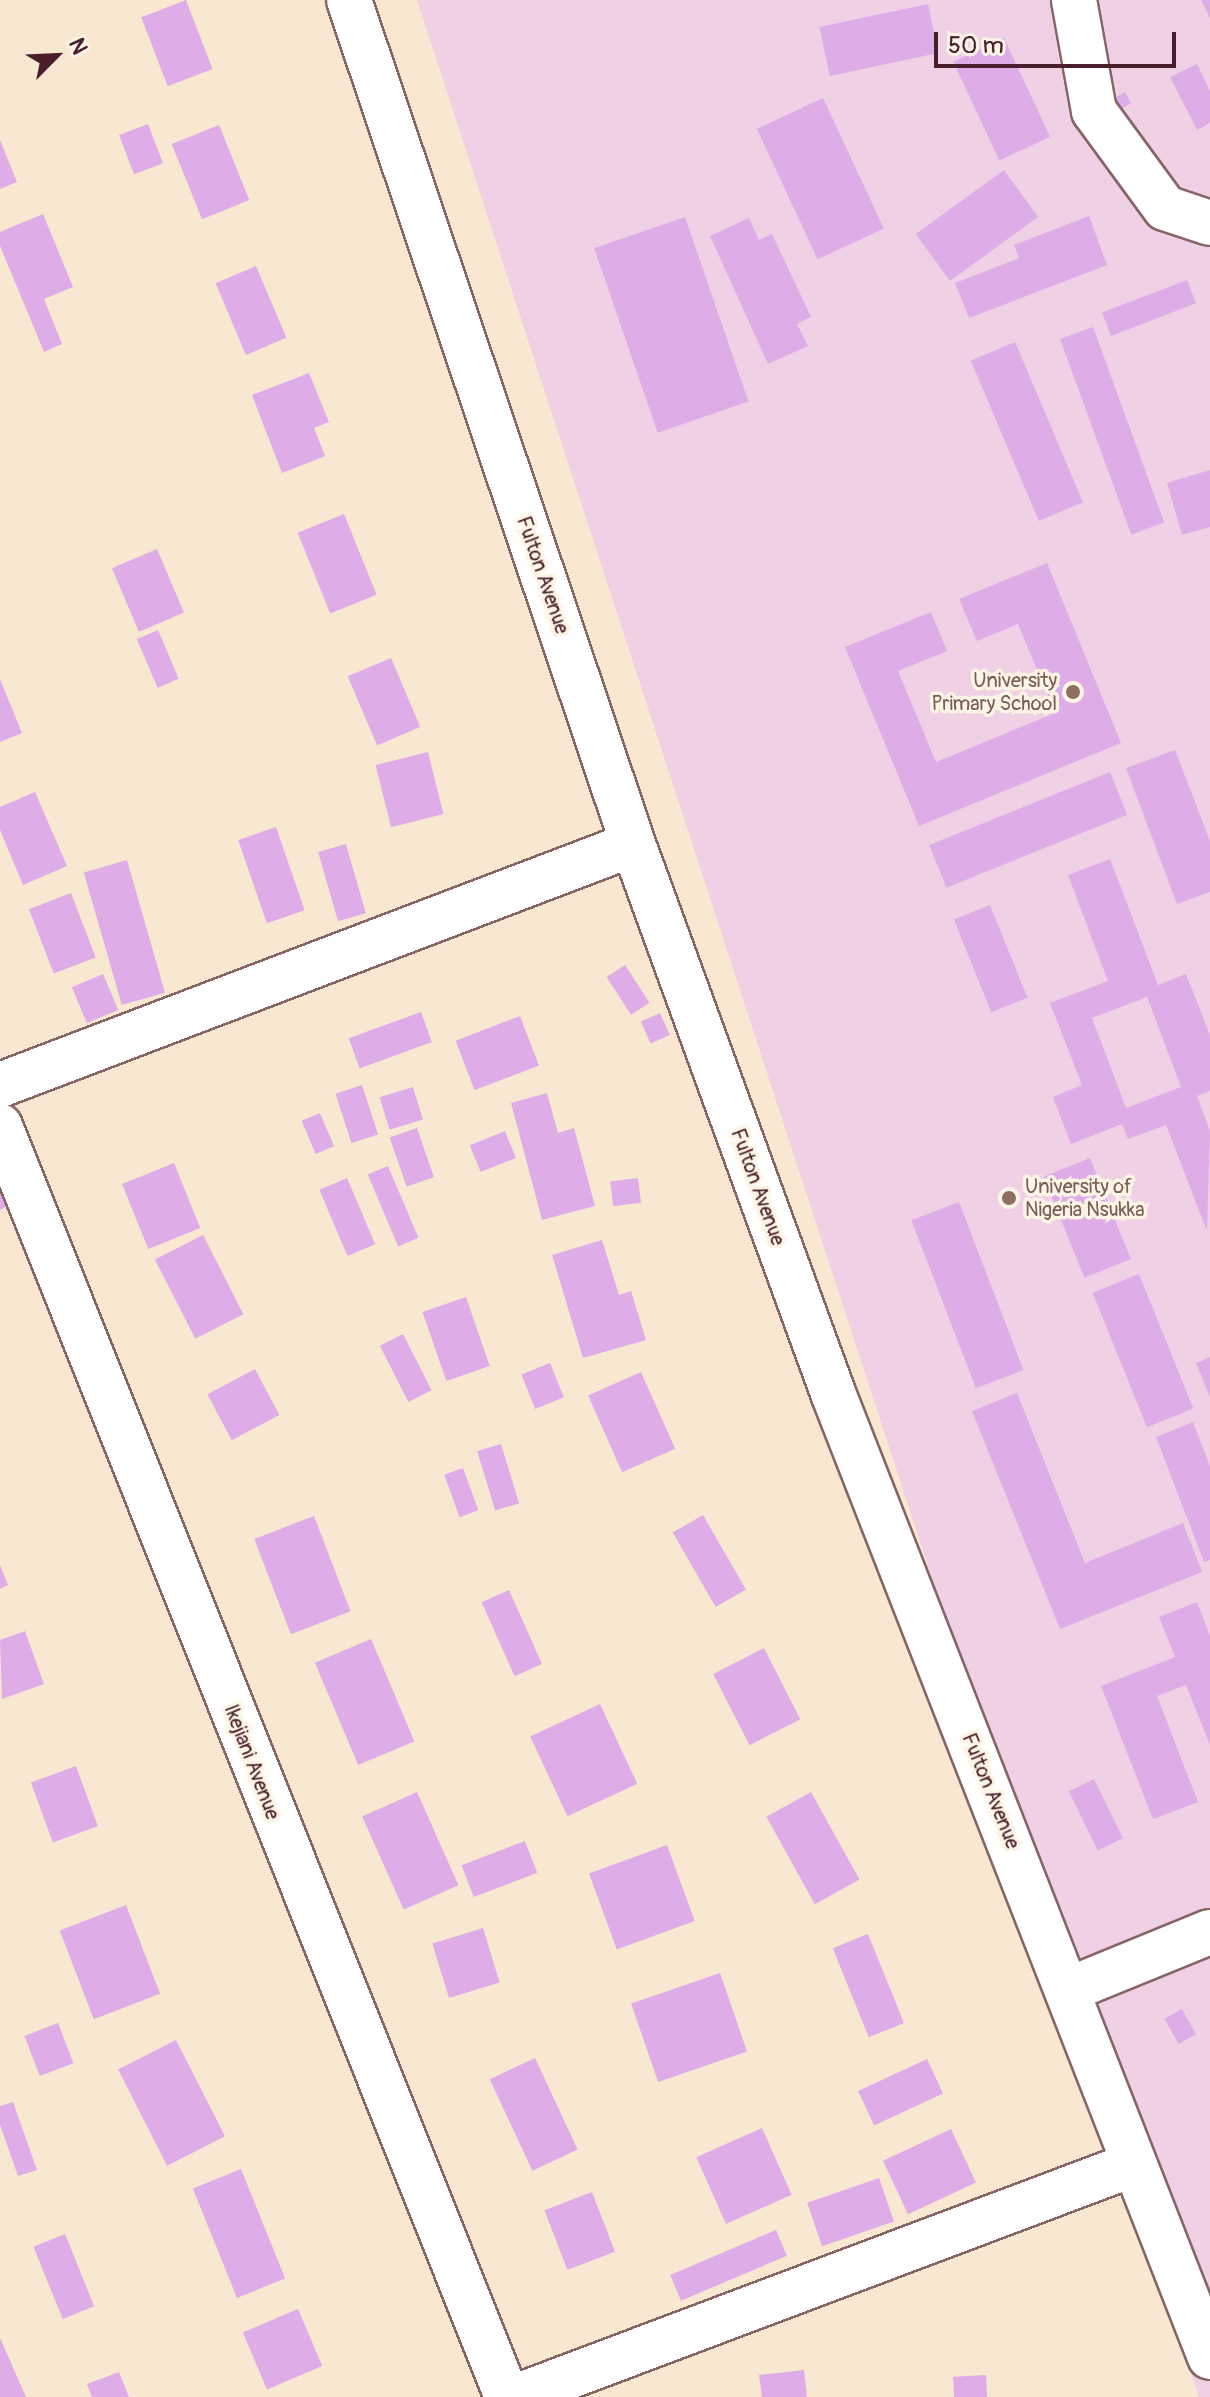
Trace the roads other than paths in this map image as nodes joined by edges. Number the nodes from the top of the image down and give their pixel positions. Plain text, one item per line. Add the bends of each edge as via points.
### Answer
1 (349, 0) edge
2 (1074, 0) edge
3 (1210, 223) edge
4 (633, 844) junction
5 (0, 1085) edge
6 (0, 1126) edge
7 (1210, 1932) edge
8 (1070, 1989) junction
9 (1134, 2164) junction
10 (1210, 2357) edge
11 (507, 2397) edge
12 (515, 2397) edge

1 - 4 street, Fulton Avenue
2 - 3 street via 1094,111 1165,208
4 - 5 street
4 - 8 street, Fulton Avenue via 833,1393
6 - 11 street, Ikejiani Avenue
7 - 8 street
8 - 9 street, Fulton Avenue
9 - 10 street, Fulton Avenue
9 - 12 street

